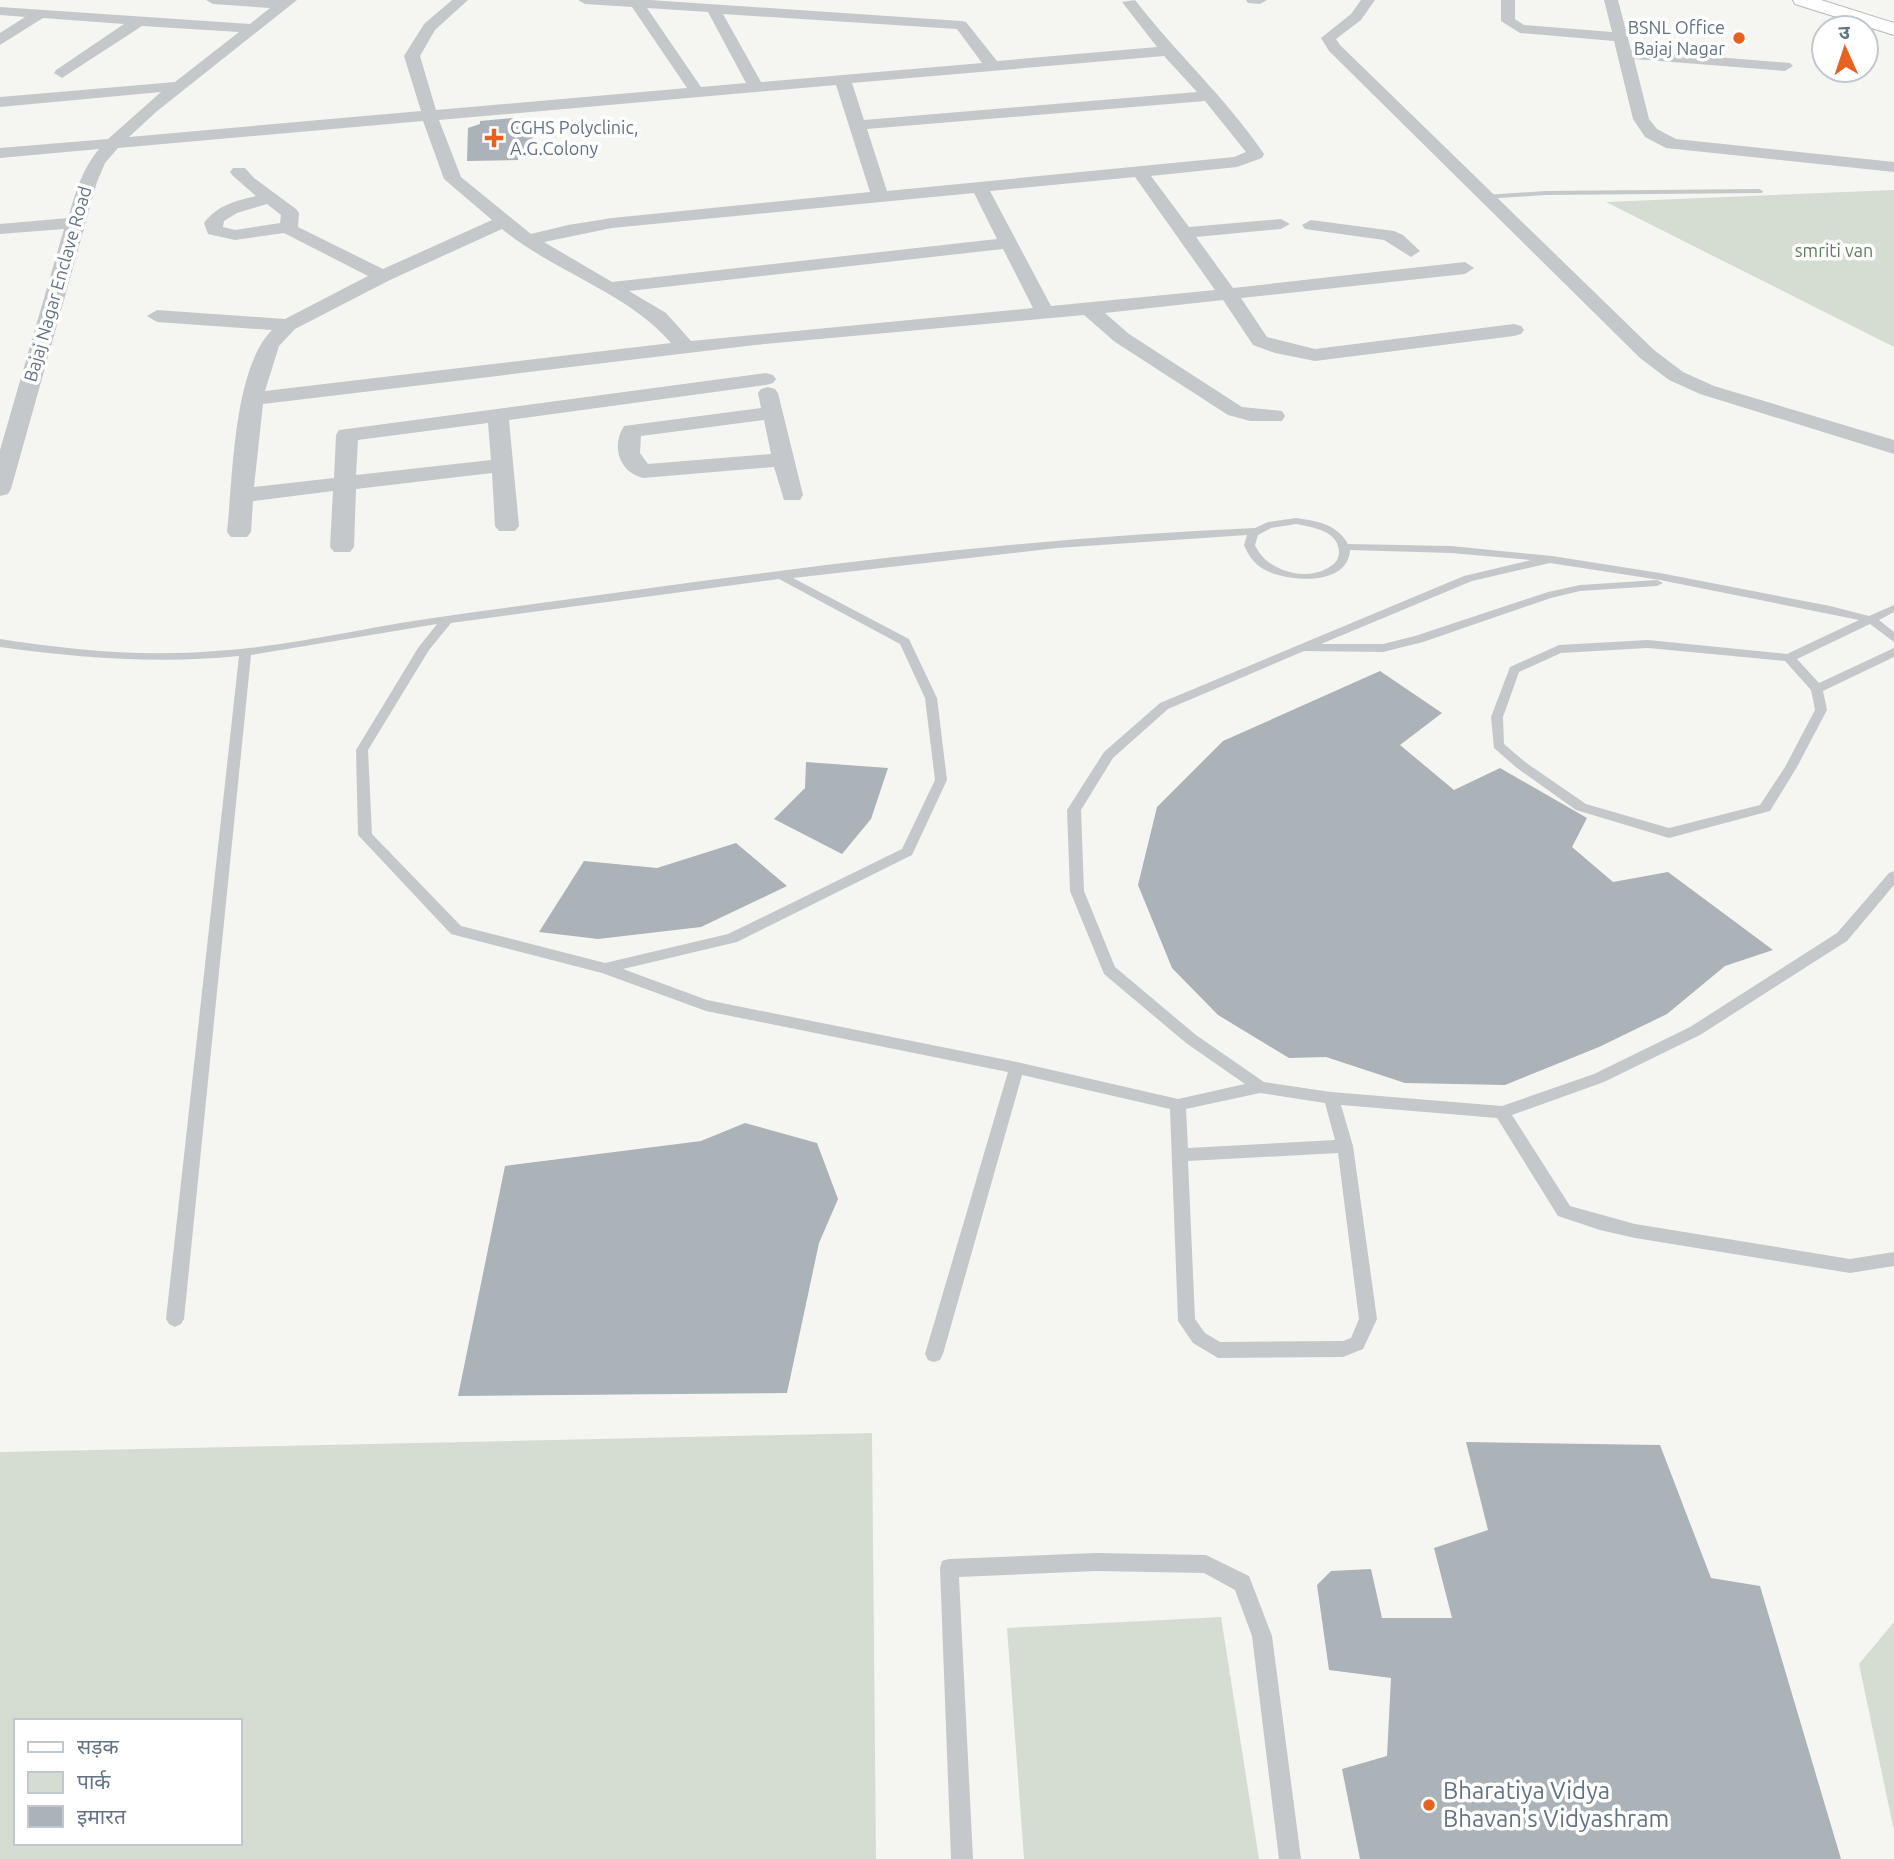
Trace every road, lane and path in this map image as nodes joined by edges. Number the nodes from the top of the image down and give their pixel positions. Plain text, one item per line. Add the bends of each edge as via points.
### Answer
1 (213, 0) edge
2 (461, 0) edge
3 (585, 0) edge
4 (813, 0) edge
5 (1253, 0) edge
6 (1260, 0) edge
7 (1368, 0) edge
8 (1508, 0) edge
9 (1611, 0) edge
10 (1802, 0) edge
11 (1130, 1) edge
12 (292, 4) edge
13 (637, 4) junction
14 (736, 6) edge
15 (713, 9) junction
16 (0, 11) edge
17 (40, 14) junction
18 (799, 15) junction
19 (139, 21) junction
20 (253, 29) junction
21 (1894, 29) edge
22 (1128, 36) junction
23 (1620, 37) junction
24 (0, 40) edge
25 (1164, 46) junction
26 (1626, 54) junction
27 (1112, 55) junction
28 (993, 66) junction
29 (1785, 66) dead end
30 (225, 71) dead end
31 (62, 73) dead end
32 (842, 78) junction
33 (181, 86) junction
34 (755, 86) junction
35 (697, 92) junction
36 (1209, 96) junction
37 (0, 102) edge
38 (429, 116) junction
39 (166, 122) dead end
40 (857, 125) junction
41 (147, 139) junction
42 (114, 142) junction
43 (0, 153) edge
44 (1894, 167) edge
45 (239, 172) dead end
46 (1140, 172) junction
47 (980, 188) junction
48 (1759, 191) dead end
49 (1485, 197) junction
50 (271, 198) junction
51 (881, 198) junction
52 (504, 221) junction
53 (75, 223) junction
54 (289, 227) junction
55 (0, 229) edge
56 (1184, 233) junction
57 (528, 240) junction
58 (1009, 243) junction
59 (1410, 251) dead end
60 (1465, 268) dead end
61 (383, 276) junction
62 (609, 288) junction
63 (1228, 294) junction
64 (1089, 309) junction
65 (1045, 313) junction
66 (157, 316) dead end
67 (288, 325) junction
68 (1514, 331) dead end
69 (755, 339) junction
70 (687, 349) junction
71 (766, 379) junction
72 (254, 399) junction
73 (11, 412) edge
74 (772, 413) junction
75 (498, 414) junction
76 (1274, 416) dead end
77 (1894, 447) edge
78 (783, 460) junction
79 (502, 465) junction
80 (345, 485) junction
81 (0, 489) edge
82 (244, 495) junction
83 (792, 495) dead end
84 (507, 526) dead end
85 (1255, 531) junction
86 (239, 532) dead end
87 (342, 547) dead end
88 (1345, 547) junction
89 (1552, 559) junction
90 (783, 577) junction
91 (1678, 581) junction
92 (1894, 608) edge
93 (447, 619) junction
94 (1871, 620) junction
95 (1894, 638) edge
96 (0, 643) edge
97 (1301, 648) junction
98 (1894, 652) edge
99 (245, 653) junction
100 (1789, 658) junction
101 (1817, 689) junction
102 (1894, 876) edge
103 (606, 968) junction
104 (1017, 1068) junction
105 (1260, 1087) junction
106 (1331, 1098) junction
107 (1178, 1105) junction
108 (1502, 1112) junction
109 (1345, 1146) junction
110 (1179, 1155) junction
111 (1894, 1259) edge
112 (175, 1319) dead end
113 (934, 1354) dead end
114 (962, 1859) edge
115 (1290, 1859) edge

1 - 12 street
2 - 38 street via 429,27 412,55
3 - 13 street
4 - 18 street
5 - 6 street
7 - 49 street via 1356,17 1328,38 1330,43
8 - 23 street via 1508,21 1520,29
9 - 23 street
10 - 21 main road
11 - 22 street
11 - 25 street
12 - 20 street, Bajaj Nagar Enclave Road
12 - 30 street
13 - 15 street
13 - 35 street
14 - 15 street
14 - 18 street
15 - 34 street
16 - 17 street
17 - 19 street
17 - 24 street
18 - 28 street via 958,18
19 - 20 street
19 - 31 street
20 - 33 street, Bajaj Nagar Enclave Road
22 - 25 street
22 - 27 street
23 - 26 street
25 - 27 street
25 - 36 street
26 - 29 street
26 - 44 street via 1641,119 1651,133 1672,144
27 - 28 street via 1027,69
28 - 32 street
32 - 34 street
32 - 40 street
33 - 37 street
33 - 42 street, Bajaj Nagar Enclave Road
34 - 35 street
35 - 38 street
36 - 40 street via 1048,104
36 - 46 street via 1254,149 1254,157
38 - 41 street
38 - 52 street via 453,179
39 - 41 street
40 - 51 street
41 - 42 street
42 - 43 street
42 - 53 street, Bajaj Nagar Enclave Road via 97,162
45 - 50 street
46 - 47 street
46 - 56 street
47 - 51 street
47 - 58 street
48 - 49 lane via 1545,192
49 - 77 street via 1647,354 1676,376 1707,390
50 - 54 street via 290,213
50 - 54 street via 215,218 214,230 234,235
51 - 57 street via 612,223
52 - 57 street
52 - 61 street
53 - 55 street
53 - 73 street, Bajaj Nagar Enclave Road
54 - 61 street
56 - 59 street via 1311,225 1388,235
56 - 63 street
57 - 62 street
58 - 62 street
58 - 65 street
60 - 63 street
61 - 67 street
62 - 70 street via 659,317
63 - 64 street
63 - 68 street via 1260,341 1315,355
64 - 65 street
64 - 76 street via 1131,344 1235,411
65 - 69 street
66 - 67 street
67 - 72 street via 261,363
69 - 70 street
69 - 71 street
70 - 72 street
71 - 74 street
71 - 75 street
72 - 82 street
73 - 81 street, Bajaj Nagar Enclave Road
74 - 78 street
74 - 78 street via 632,432 627,453 632,464 643,471
75 - 79 street
75 - 80 street via 347,435
78 - 83 street
79 - 80 street
79 - 84 street
80 - 82 street
80 - 87 street
82 - 86 street
85 - 88 lane via 1280,522 1313,524 1328,529
85 - 88 lane via 1249,539 1253,557 1289,575 1321,575 1333,570 1342,564
85 - 90 lane via 1030,545
88 - 89 lane via 1414,545
89 - 91 lane
89 - 97 lane via 1468,578
90 - 93 lane
90 - 103 lane via 905,642 931,698 941,780 907,852 732,939
91 - 94 lane
91 - 97 lane via 1580,588 1548,595 1383,648
92 - 94 lane
93 - 99 lane
93 - 103 lane via 424,648 362,750 365,835 456,930
94 - 95 lane
94 - 100 lane
96 - 99 lane via 67,654
97 - 105 lane via 1164,706 1108,755 1074,810 1077,891 1109,970 1191,1039
98 - 101 lane
99 - 112 lane
100 - 101 lane
100 - 101 lane via 1648,644 1559,649 1514,670 1497,716 1498,745 1581,807 1669,832 1765,808 1821,710
102 - 108 lane via 1842,937 1695,1031 1599,1078
103 - 104 lane via 706,1005
104 - 107 lane
104 - 113 lane
105 - 106 lane
105 - 107 lane
106 - 108 lane
106 - 109 lane
107 - 110 lane
108 - 111 lane via 1564,1211 1636,1231 1850,1266
109 - 110 lane
109 - 110 lane via 1368,1319 1357,1344 1343,1349 1218,1350 1199,1338 1187,1321
114 - 115 lane via 949,1568 1096,1562 1206,1564 1242,1583 1262,1636

